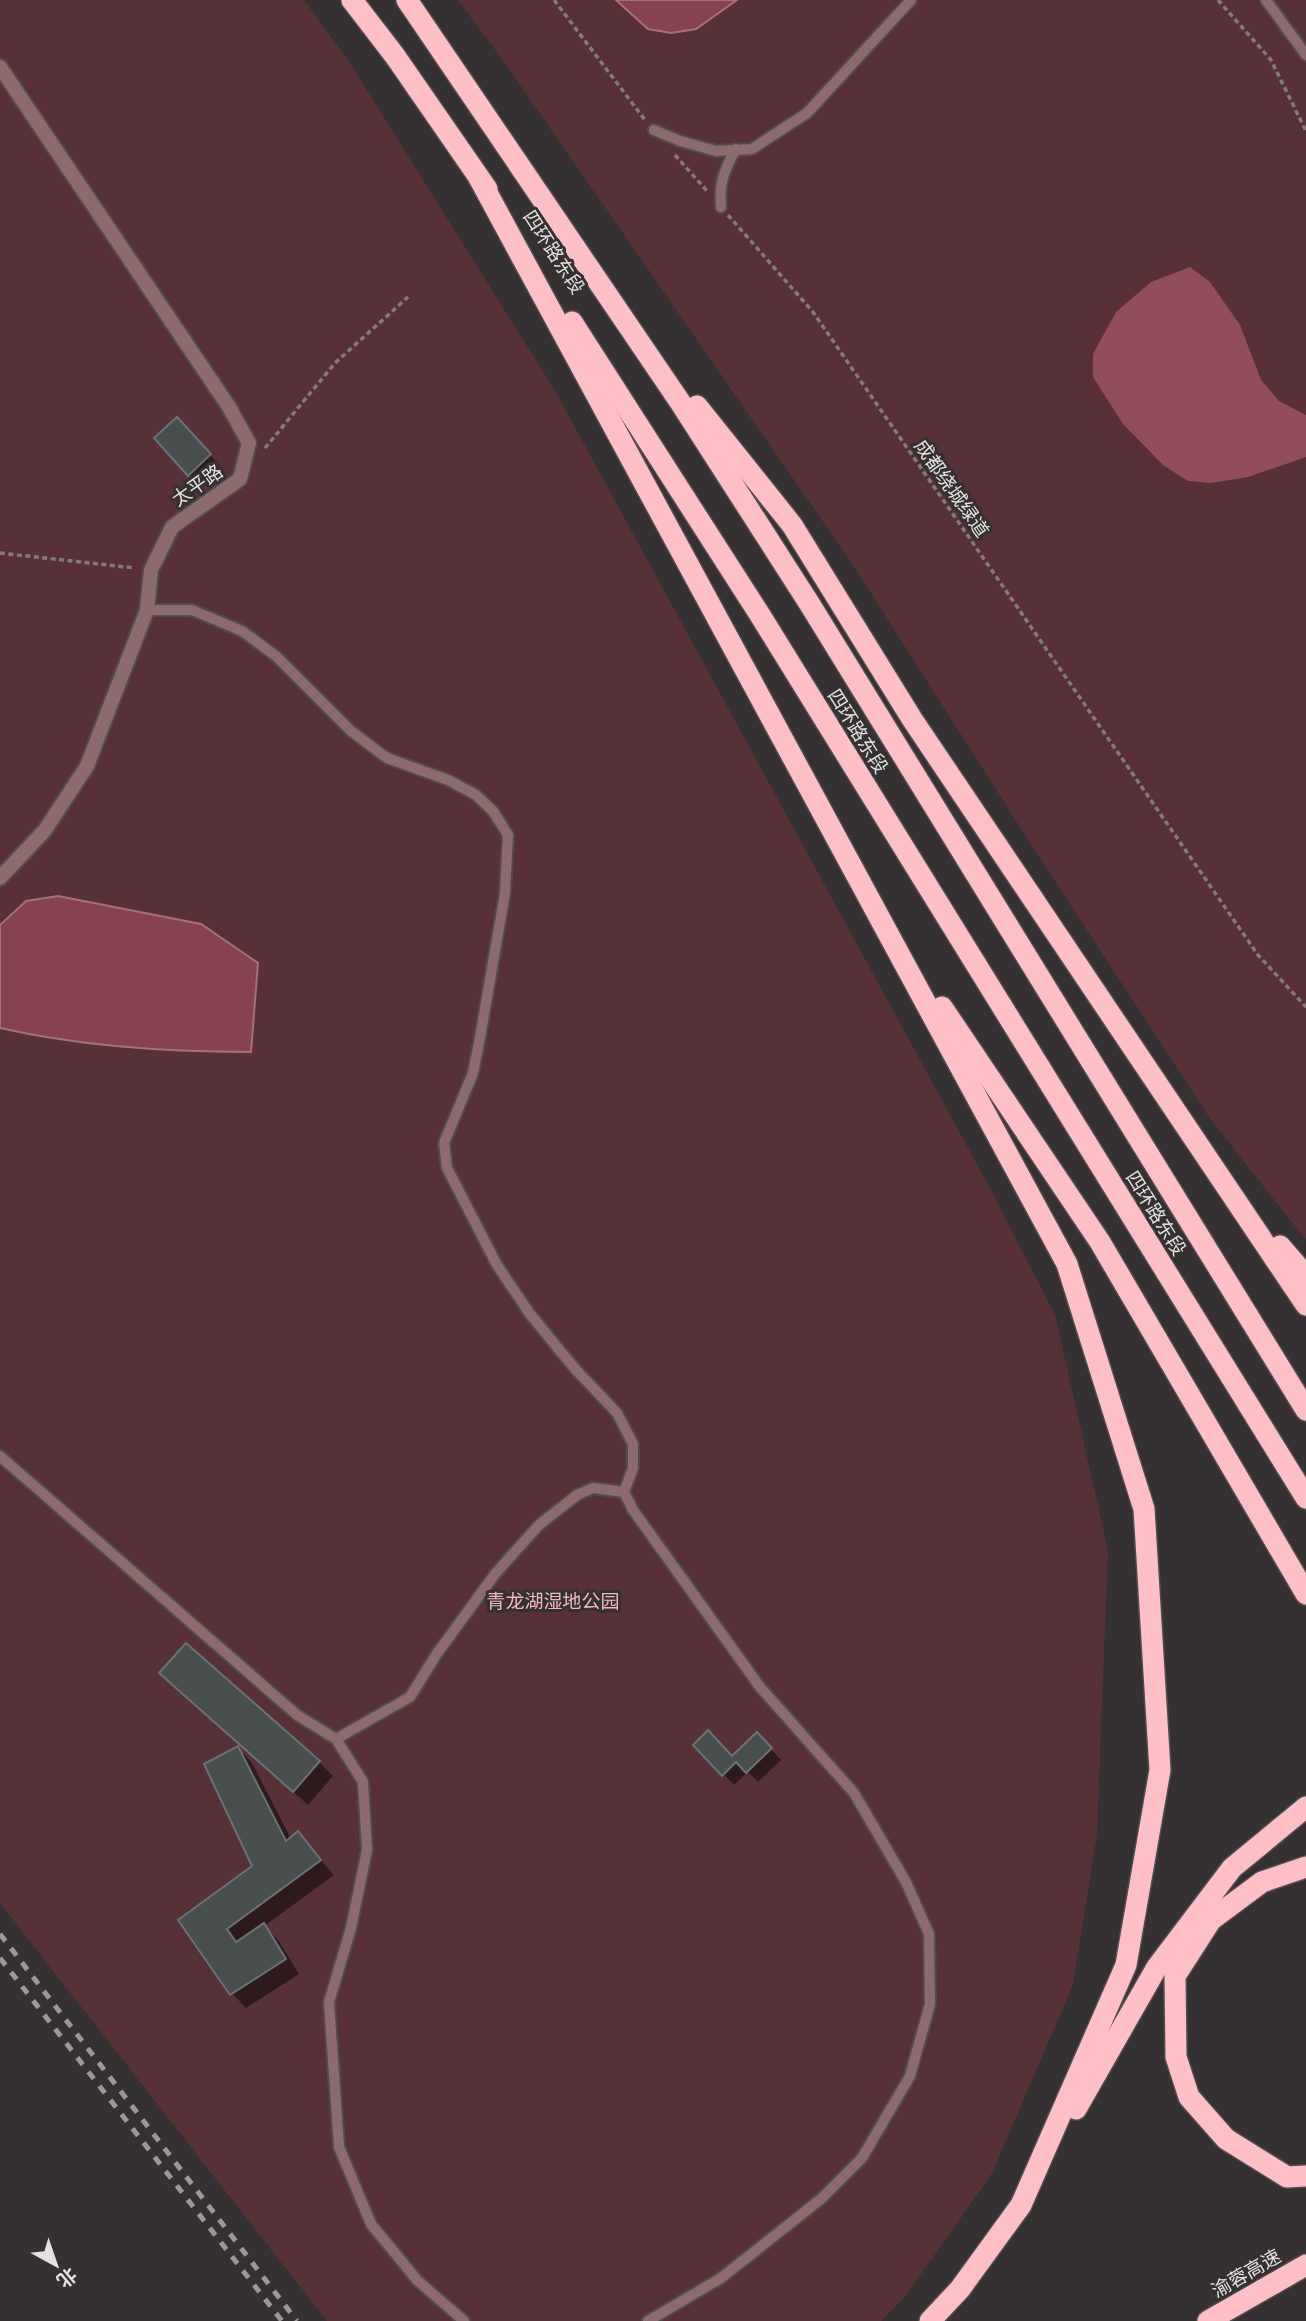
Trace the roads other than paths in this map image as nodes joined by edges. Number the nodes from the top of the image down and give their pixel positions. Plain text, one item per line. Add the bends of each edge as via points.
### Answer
1 (352, 0) edge
2 (407, 0) edge
3 (911, 0) edge
4 (1266, 0) edge
5 (1306, 55) edge
6 (0, 66) edge
7 (654, 130) road end
8 (736, 149) junction
9 (480, 178) junction
10 (721, 207) road end
11 (609, 297) junction
12 (148, 610) junction
13 (0, 878) edge
14 (872, 904) junction
15 (1210, 1162) junction
16 (1306, 1276) edge
17 (1306, 1305) edge
18 (1306, 1410) edge
19 (0, 1456) edge
20 (624, 1492) junction
21 (1306, 1498) edge
22 (1306, 1594) edge
23 (336, 1739) junction
24 (1306, 1807) edge
25 (1306, 1867) edge
26 (1306, 2176) edge
27 (1021, 2205) junction
28 (1306, 2265) edge
29 (464, 2321) edge
30 (648, 2321) edge
31 (930, 2321) edge
32 (1208, 2321) edge

1 - 9 highway, 四环路东段
2 - 11 highway, 四环路东段
3 - 8 lane via 807,113 752,149
4 - 5 lane
6 - 12 street, 太平路 via 250,443 240,479 172,527 151,570
7 - 8 lane via 716,151
8 - 10 lane via 720,189
9 - 14 highway
9 - 21 highway, 四环路东段 via 760,615
11 - 15 highway via 792,525 912,719
11 - 18 highway, 四环路东段 via 809,603
12 - 13 street, 太平路 via 87,766 45,830
12 - 20 lane via 192,610 242,631 276,656 351,731 387,758 476,795 508,835 505,892 481,1032 472,1073 444,1143 447,1168 497,1265 530,1314 617,1413 633,1444 633,1468
14 - 22 highway via 1100,1242
14 - 27 highway via 1067,1264 1144,1509 1160,1770 1126,1965
15 - 16 highway
15 - 17 highway
19 - 23 lane via 297,1715
20 - 23 lane via 593,1488 539,1525 495,1574 411,1697
20 - 30 lane via 760,1687 854,1793 906,1882 929,1934 930,2004 910,2076 862,2158 821,2199 721,2278
23 - 29 lane via 362,1782 367,1850 329,2002 339,2147 370,2224 417,2280
24 - 27 highway via 1232,1868 1157,1967
25 - 26 highway via 1262,1882 1211,1920 1175,1976 1176,2057 1189,2097 1226,2139 1287,2177
27 - 31 highway via 960,2289
28 - 32 highway, 渝蓉高速

